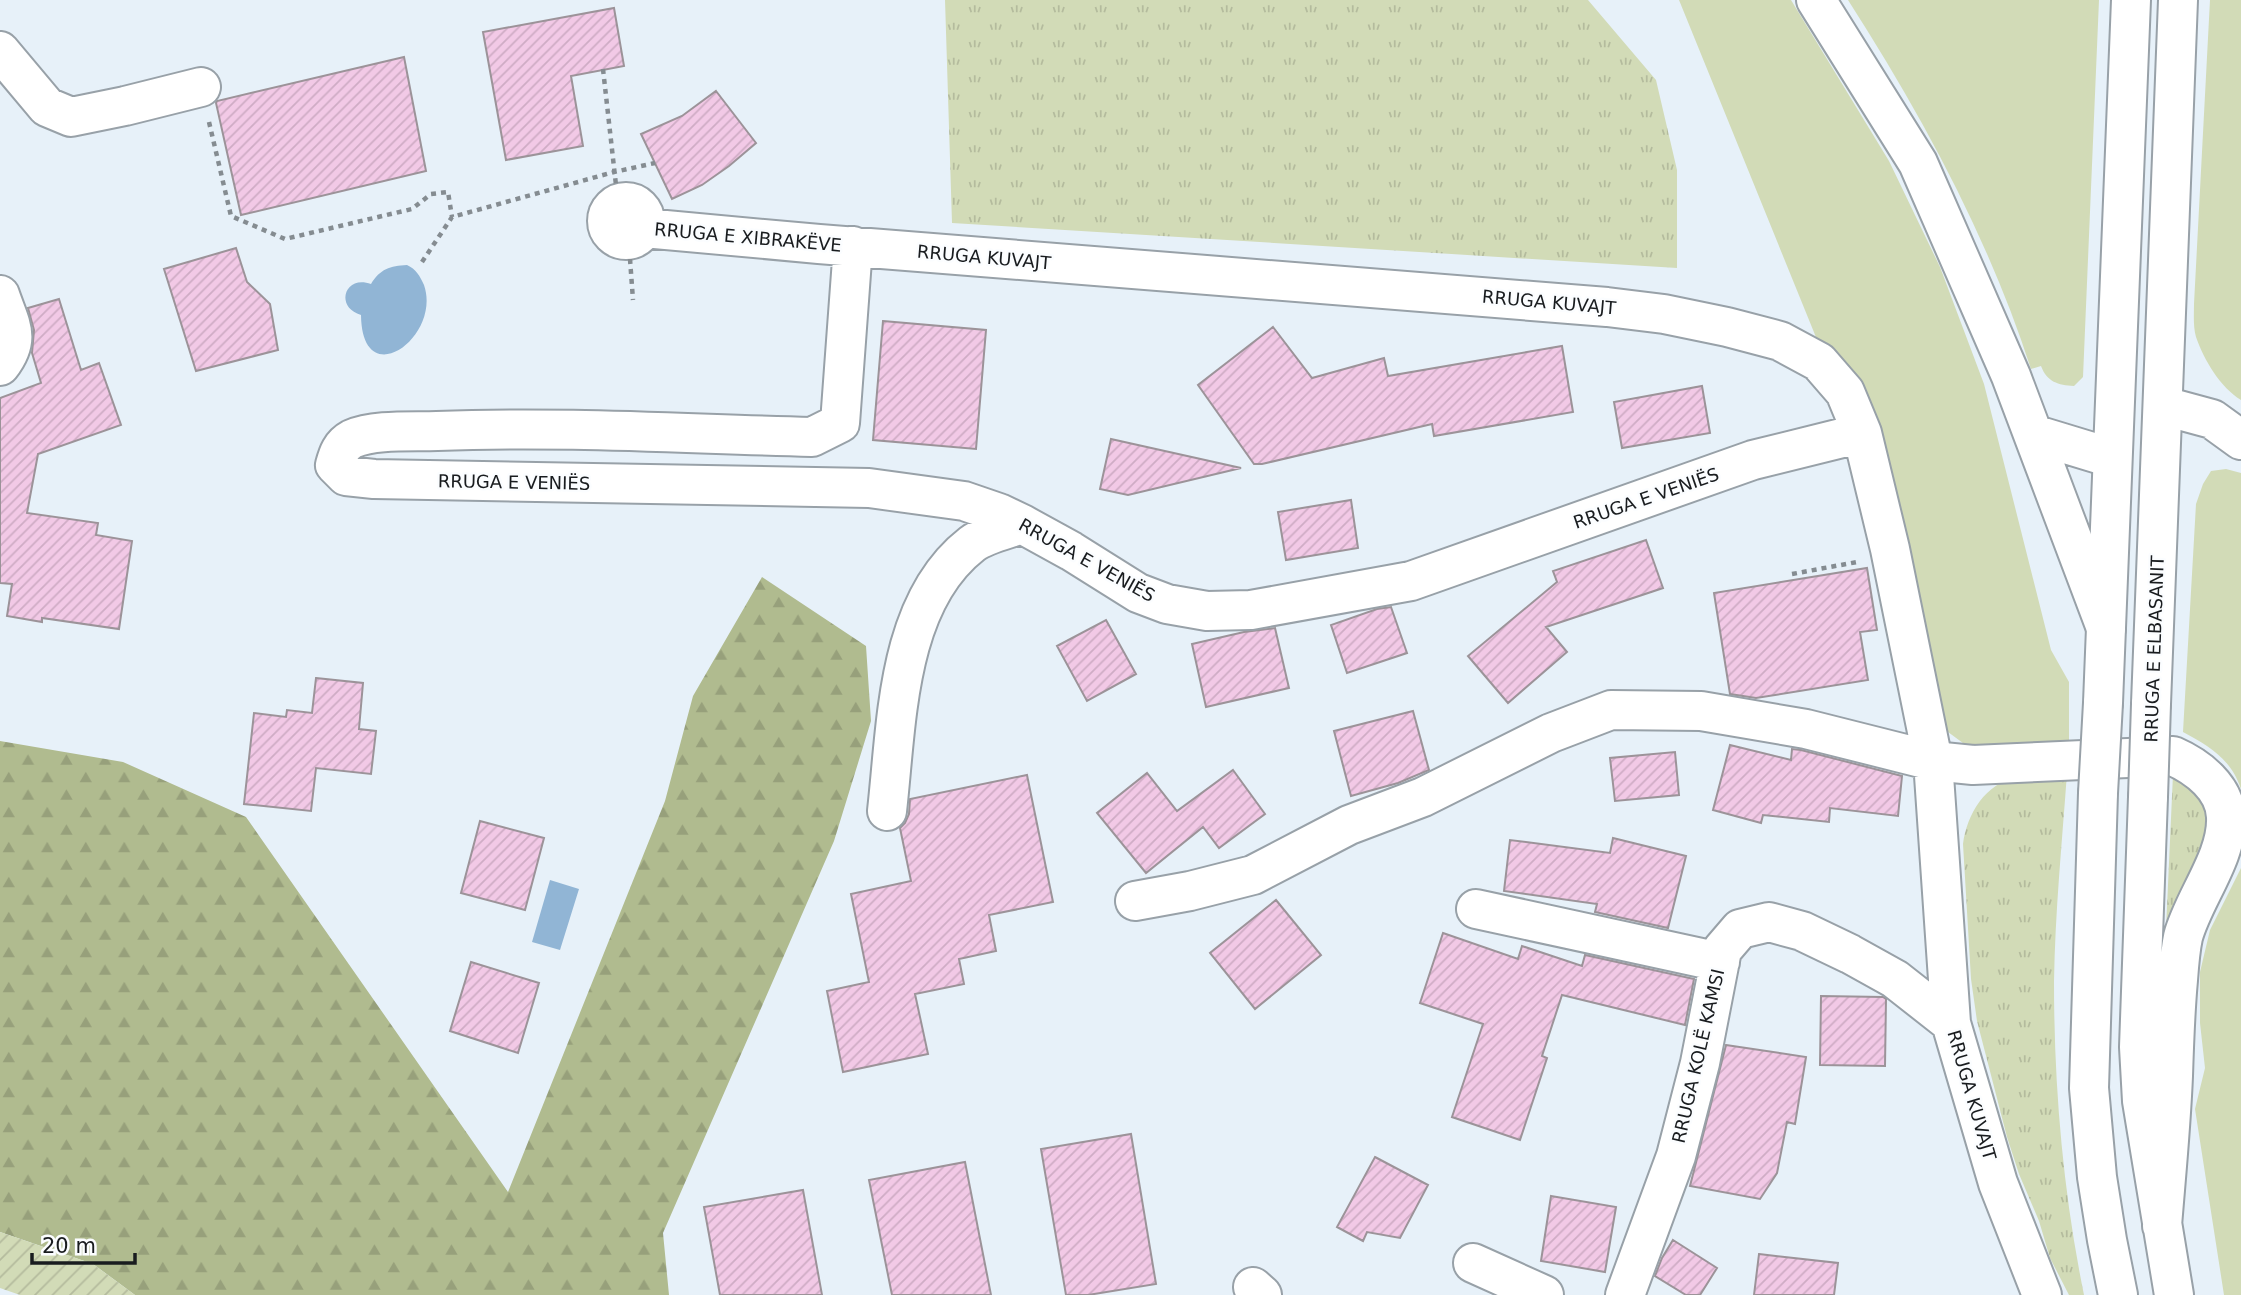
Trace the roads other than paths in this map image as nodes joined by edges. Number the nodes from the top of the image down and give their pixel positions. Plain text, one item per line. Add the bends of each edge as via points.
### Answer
1 (1816, 0) edge
2 (2131, 0) edge
3 (2178, 0) edge
4 (0, 51) edge
5 (201, 87) road end
6 (626, 211) road end
7 (853, 246) junction
8 (0, 295) edge
9 (0, 366) edge
10 (2164, 405) junction
11 (1862, 433) junction
12 (2033, 434) junction
13 (2241, 440) edge
14 (2112, 458) junction
15 (1022, 524) junction
16 (2106, 628) junction
17 (1933, 761) junction
18 (887, 811) dead end
19 (1135, 901) dead end
20 (1476, 909) dead end
21 (1720, 962) junction
22 (1951, 1023) junction
23 (2162, 1226) junction
24 (1473, 1263) dead end
25 (1544, 1295) edge
26 (1625, 1295) edge
27 (2042, 1295) edge
28 (2118, 1295) edge
29 (2174, 1295) edge

1 - 12 street via 1918,163
2 - 14 street
3 - 10 street, RRUGA E ELBASANIT
4 - 5 street via 47,107 71,117
6 - 7 street, RRUGA E XIBRAKËVE
7 - 11 street, RRUGA KUVAJT via 1664,314 1780,341 1819,362 1845,392
7 - 15 street, RRUGA E VENIËS via 840,423 812,437 502,429 400,432 351,440 340,450 335,465 346,476 374,479 869,488 964,501
8 - 9 street via 13,333 11,351
10 - 13 street via 2212,419
10 - 23 street, RRUGA E ELBASANIT, bridge via 2139,1047 2142,1101
11 - 15 street, RRUGA E VENIËS via 1753,460 1411,581 1251,610 1207,611 1167,604 1138,593
11 - 17 street, RRUGA KUVAJT
12 - 14 street
12 - 16 street
14 - 16 street
15 - 18 street via 975,542 945,569 920,614 903,673
16 - 28 street, bridge via 2089,1088 2097,1177
17 - 19 street via 1806,729 1701,711 1611,710 1550,733 1423,797 1349,825 1253,875
17 - 22 street, RRUGA KUVAJT
17 - 23 street via 1973,765 2173,756 2192,765 2221,798 2226,816 2224,841 2183,938
20 - 21 street
21 - 22 street, RRUGA KOLË KAMSI via 1722,950 1740,929 1769,922 1802,931 1850,954 1895,979
21 - 26 street, RRUGA KOLË KAMSI via 1676,1156
22 - 27 street, RRUGA KUVAJT via 1998,1183
23 - 29 street, RRUGA E ELBASANIT
24 - 25 street

